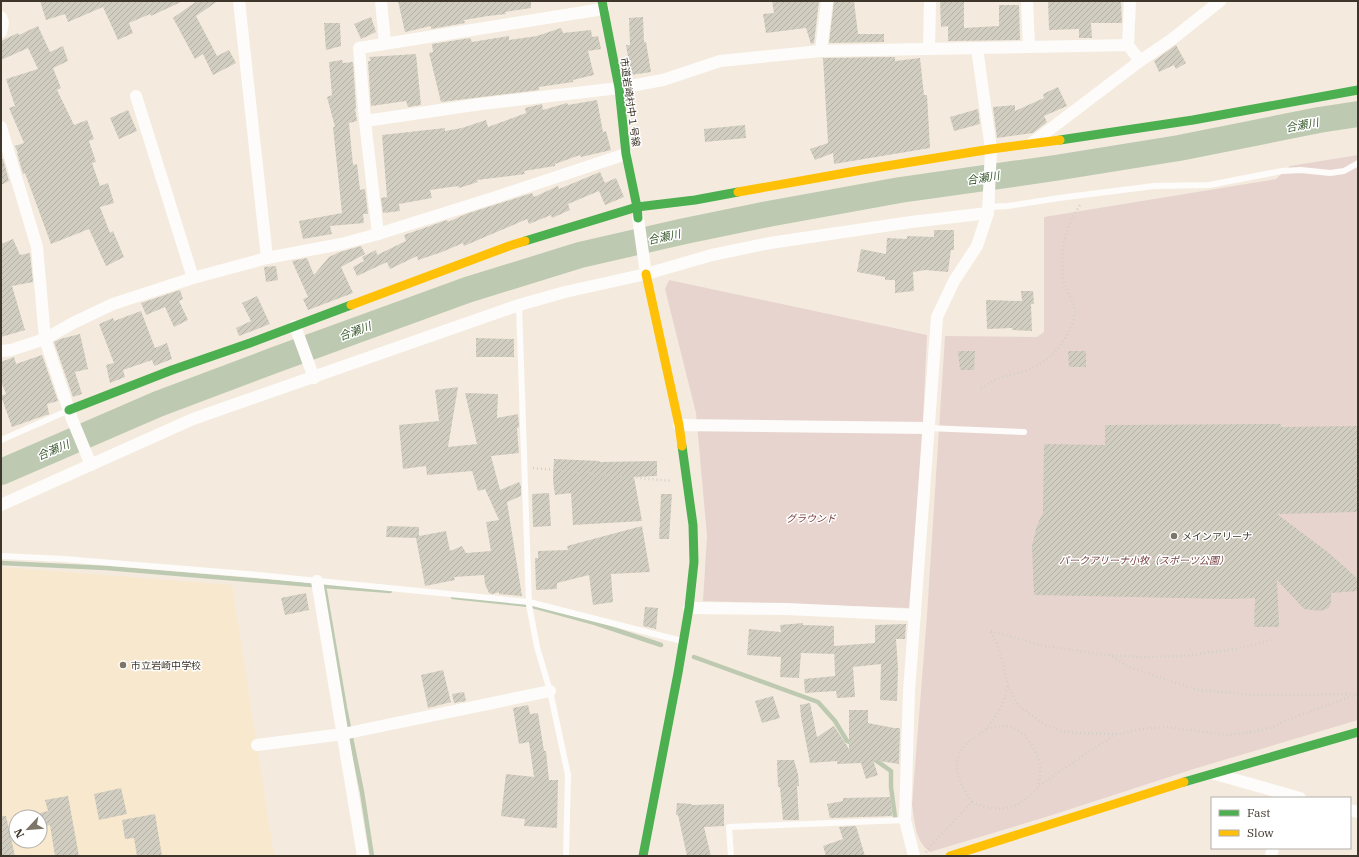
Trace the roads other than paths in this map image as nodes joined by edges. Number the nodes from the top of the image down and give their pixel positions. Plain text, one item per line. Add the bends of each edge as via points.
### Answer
1 (239, 1) edge
2 (381, 1) edge
3 (827, 1) edge
4 (930, 1) edge
5 (1027, 1) edge
6 (1130, 1) edge
7 (1220, 1) edge
8 (602, 5) edge
9 (1, 17) edge
10 (1, 32) edge
11 (386, 43) junction
12 (1128, 45) junction
13 (1029, 47) junction
14 (929, 48) junction
15 (977, 48) junction
16 (821, 51) junction
17 (1140, 62) junction
18 (619, 88) junction
19 (1358, 90) edge
20 (136, 96) dead end
21 (365, 121) junction
22 (1, 127) edge
23 (1030, 145) junction
24 (991, 149) junction
25 (626, 154) junction
26 (1358, 163) edge
27 (988, 210) junction
28 (637, 213) junction
29 (378, 234) junction
30 (268, 258) junction
31 (646, 274) junction
32 (193, 278) junction
33 (519, 305) junction
34 (295, 326) junction
35 (45, 339) junction
36 (1, 351) edge
37 (314, 378) junction
38 (70, 414) junction
39 (679, 425) junction
40 (928, 428) junction
41 (1024, 432) dead end
42 (1, 440) edge
43 (89, 460) junction
44 (1, 505) edge
45 (1, 556) edge
46 (317, 581) junction
47 (529, 602) junction
48 (689, 608) junction
49 (916, 615) junction
50 (683, 642) junction
51 (550, 691) junction
52 (1358, 732) edge
53 (345, 734) junction
54 (257, 745) dead end
55 (1213, 774) junction
56 (1286, 796) edge
57 (905, 820) junction
58 (363, 856) edge
59 (566, 856) edge
60 (642, 856) edge
61 (731, 856) edge
62 (914, 856) edge
63 (950, 856) edge

1 - 30 street
2 - 11 street
3 - 16 street
4 - 14 street
5 - 13 street
6 - 12 street
7 - 17 street
8 - 11 street
8 - 18 street, 市道岩崎村中１号線
9 - 10 street
11 - 21 street via 359,48
12 - 13 street
12 - 17 street
13 - 15 street
14 - 15 street
14 - 16 street
15 - 24 street
16 - 18 street via 720,61 663,80
17 - 23 street
18 - 21 street
18 - 25 street, 市道岩崎村中１号線
19 - 23 street via 1193,120
20 - 32 street
21 - 29 street
22 - 35 street via 37,247
23 - 24 street
24 - 27 street
24 - 28 street via 695,200
25 - 28 street, 市道岩崎村中１号線
25 - 29 street
26 - 27 lane via 1344,171 1330,174 1301,170 1282,171 1209,185 1154,186
27 - 31 street via 770,243 712,255
27 - 40 street via 977,246 954,281 937,317
28 - 31 street
28 - 34 street via 509,246
29 - 30 street
30 - 32 street
31 - 33 street
31 - 39 street
32 - 35 street via 113,304
33 - 37 street
33 - 47 lane
34 - 37 street
34 - 38 street via 172,370
35 - 36 street
35 - 38 street
37 - 43 street via 193,419
38 - 42 lane
38 - 43 street
39 - 40 street
39 - 48 street via 693,526 694,562
40 - 41 lane
40 - 49 street
43 - 44 street
45 - 46 lane
46 - 47 lane
46 - 53 street
47 - 50 lane
47 - 51 lane via 537,647
48 - 49 street via 787,609
48 - 50 street
49 - 57 street via 909,691
50 - 60 street
51 - 53 street
51 - 59 lane via 568,775
52 - 55 street
53 - 54 street
53 - 58 street
55 - 56 street
55 - 63 street
57 - 61 lane via 729,827
57 - 62 street

